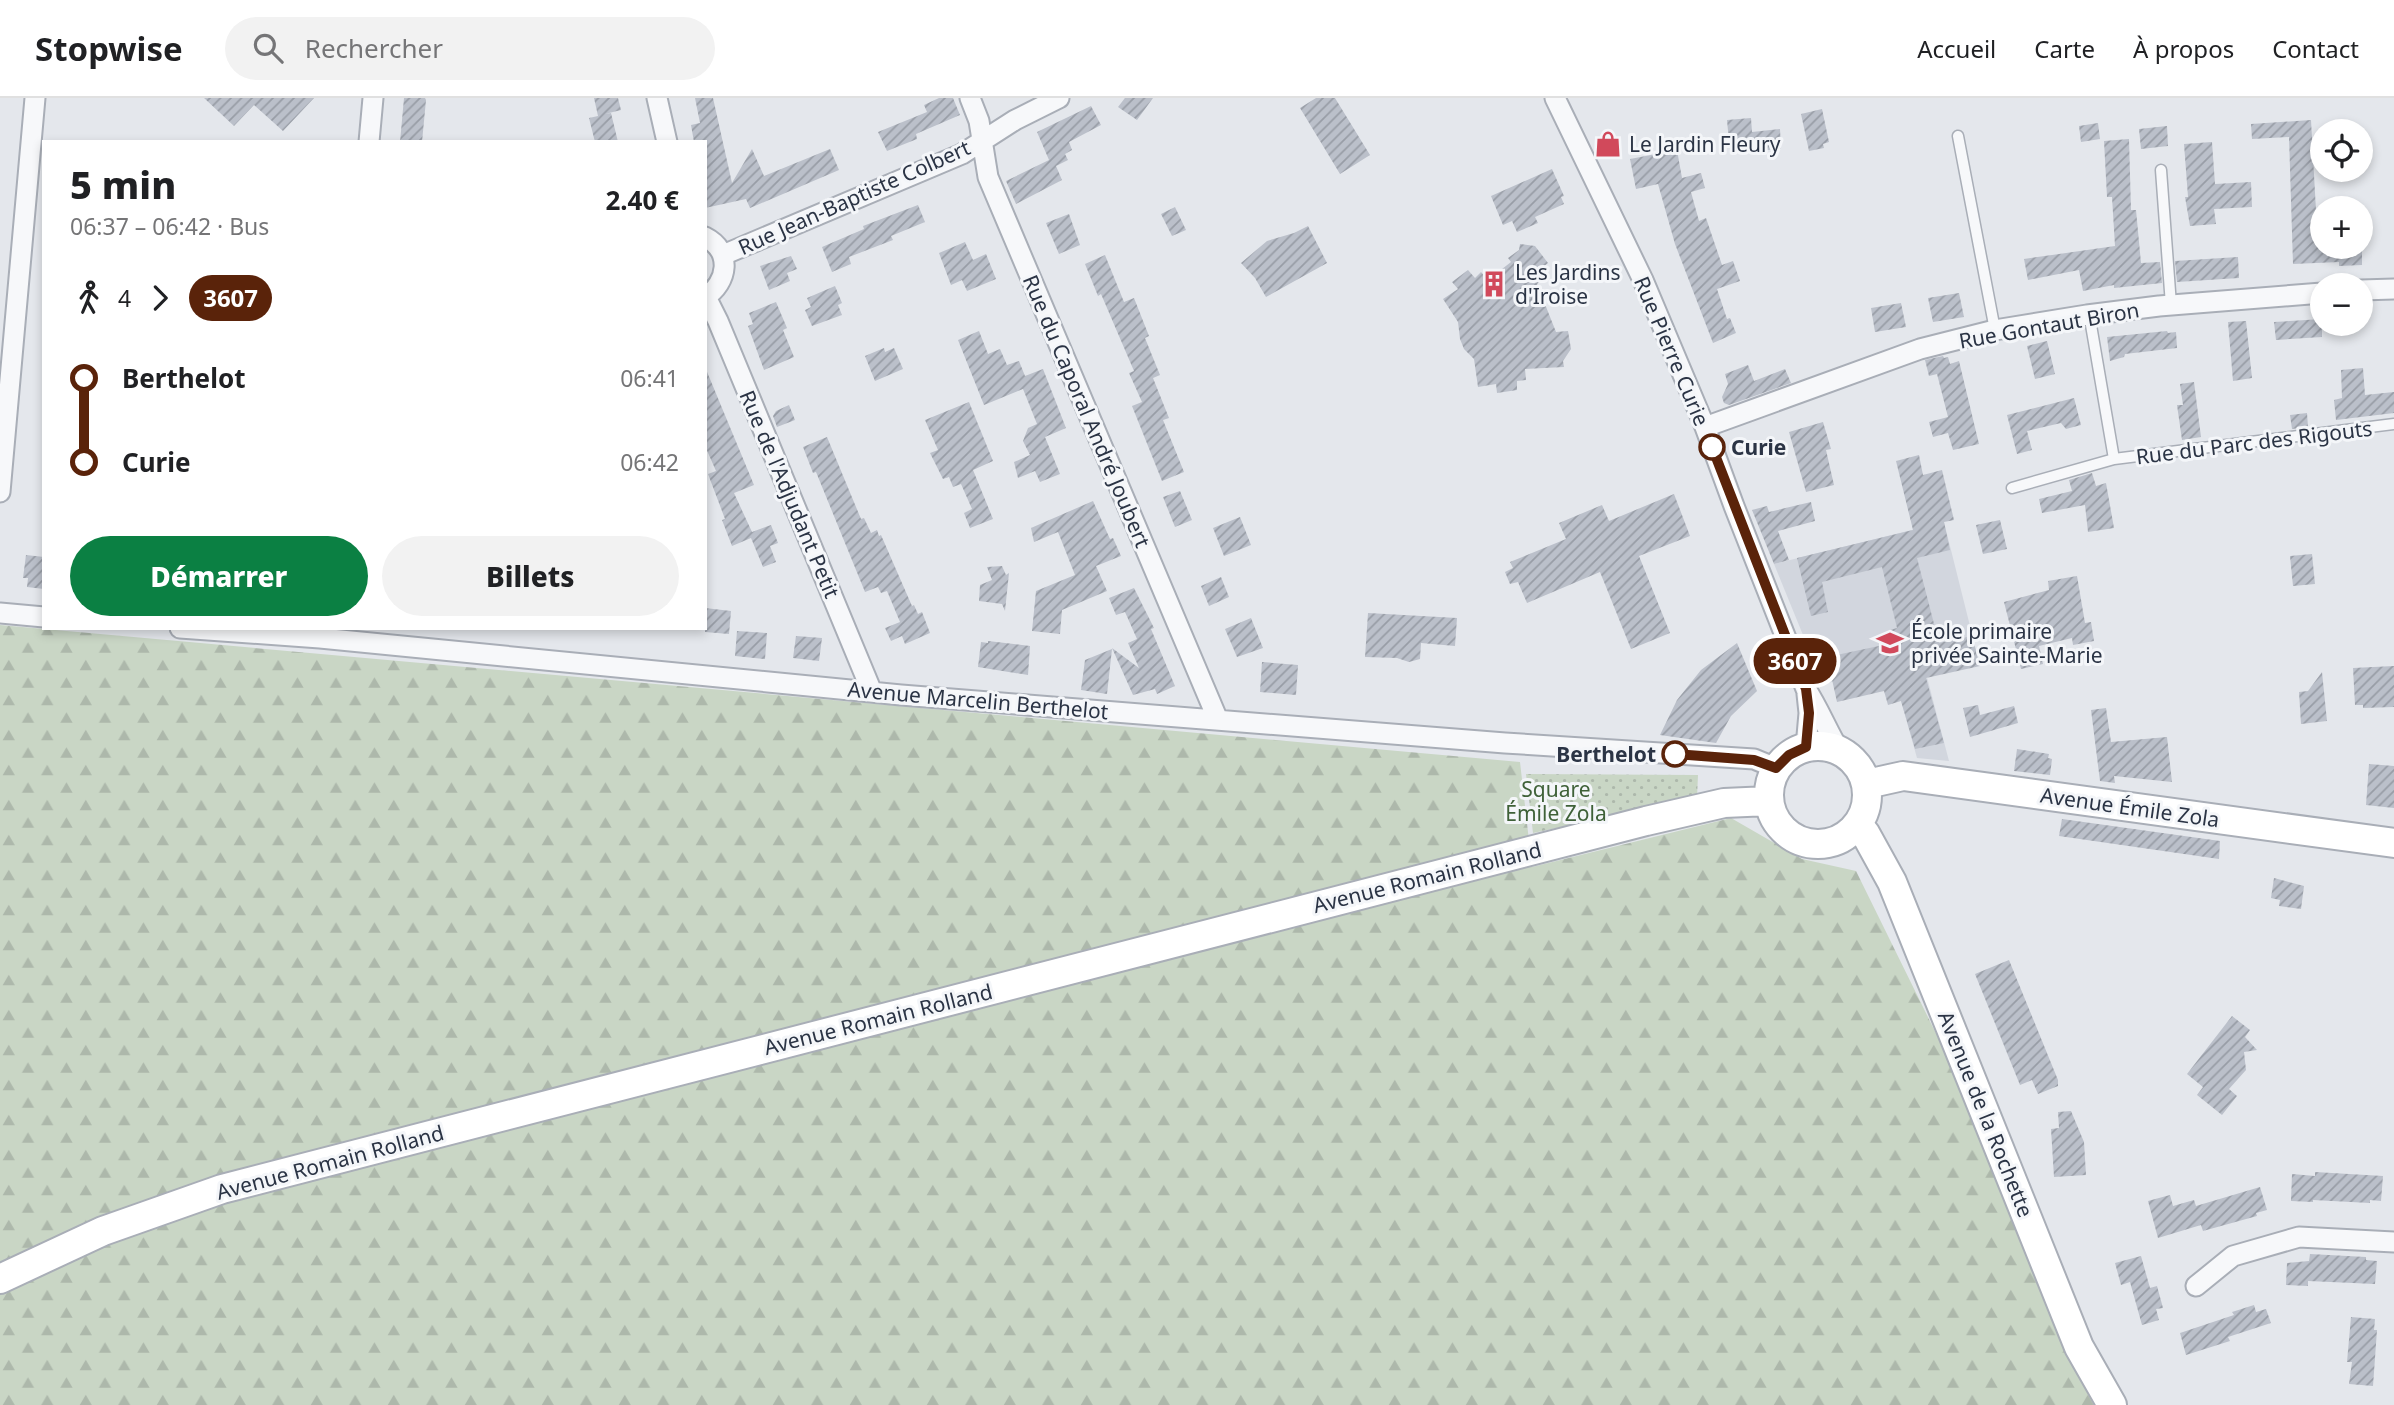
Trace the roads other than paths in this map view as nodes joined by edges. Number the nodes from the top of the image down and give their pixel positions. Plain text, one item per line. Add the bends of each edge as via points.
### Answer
1 (35, 98) edge
2 (373, 98) edge
3 (657, 98) edge
4 (971, 98) edge
5 (1059, 98) edge
6 (1555, 98) edge
7 (1958, 136) dead end
8 (369, 140) edge
9 (667, 140) edge
10 (982, 140) junction
11 (2161, 170) dead end
12 (707, 238) edge
13 (723, 255) junction
14 (2394, 289) edge
15 (2373, 290) edge
16 (2310, 294) edge
17 (707, 295) edge
18 (707, 301) edge
19 (2171, 305) junction
20 (2091, 325) dead end
21 (1995, 330) junction
22 (2394, 424) edge
23 (1705, 427) junction
24 (2114, 459) junction
25 (0, 486) edge
26 (2012, 488) dead end
27 (0, 492) edge
28 (0, 613) edge
29 (42, 617) edge
30 (236, 630) edge
31 (321, 633) edge
32 (1806, 689) junction
33 (872, 692) junction
34 (1217, 720) junction
35 (1806, 747) junction
36 (1839, 750) junction
37 (1776, 768) junction
38 (1867, 784) junction
39 (1769, 801) junction
40 (1856, 827) junction
41 (2394, 843) edge
42 (2394, 1242) edge
43 (0, 1279) edge
44 (2196, 1286) dead end
45 (2112, 1405) edge

1 - 25 street
2 - 8 street
3 - 9 street
4 - 10 street, Rue du Caporal André Joubert
5 - 10 street, Rue Jean-Baptiste Colbert
6 - 23 street, Rue Pierre Curie via 1643,280
7 - 21 lane
10 - 13 street, Rue Jean-Baptiste Colbert via 962,154
10 - 34 street, Rue du Caporal André Joubert via 988,177
11 - 19 lane
12 - 13 street
13 - 17 street via 724,275
14 - 15 street
16 - 19 street, Rue Gontaut Biron
18 - 33 street, Rue de l'Adjudant Petit
19 - 21 street, Rue Gontaut Biron
20 - 24 lane, Rue du Parc des Rigouts
21 - 23 street, Rue Gontaut Biron via 1920,349
22 - 24 lane, Rue du Parc des Rigouts
23 - 32 street, Rue Pierre Curie
24 - 26 lane, Rue du Parc des Rigouts
25 - 27 street
28 - 29 street
30 - 31 street, Avenue Marcelin Berthelot
31 - 33 street, Avenue Marcelin Berthelot
32 - 35 street, Rue Pierre Curie
32 - 36 street, Rue Pierre Curie
33 - 34 street, Avenue Marcelin Berthelot
34 - 37 street, Avenue Marcelin Berthelot via 1754,760
35 - 36 main road
35 - 37 main road
36 - 38 main road via 1857,764
37 - 39 main road
38 - 40 main road via 1866,807
38 - 41 main road, Avenue Émile Zola via 1903,776
39 - 40 main road via 1784,832 1804,843 1838,841
39 - 43 main road, Avenue Romain Rolland via 1724,803 1646,821 222,1189 103,1231
40 - 45 main road, Avenue de la Rochette via 1865,833 1892,882 2079,1346
42 - 44 street via 2299,1237 2233,1256

